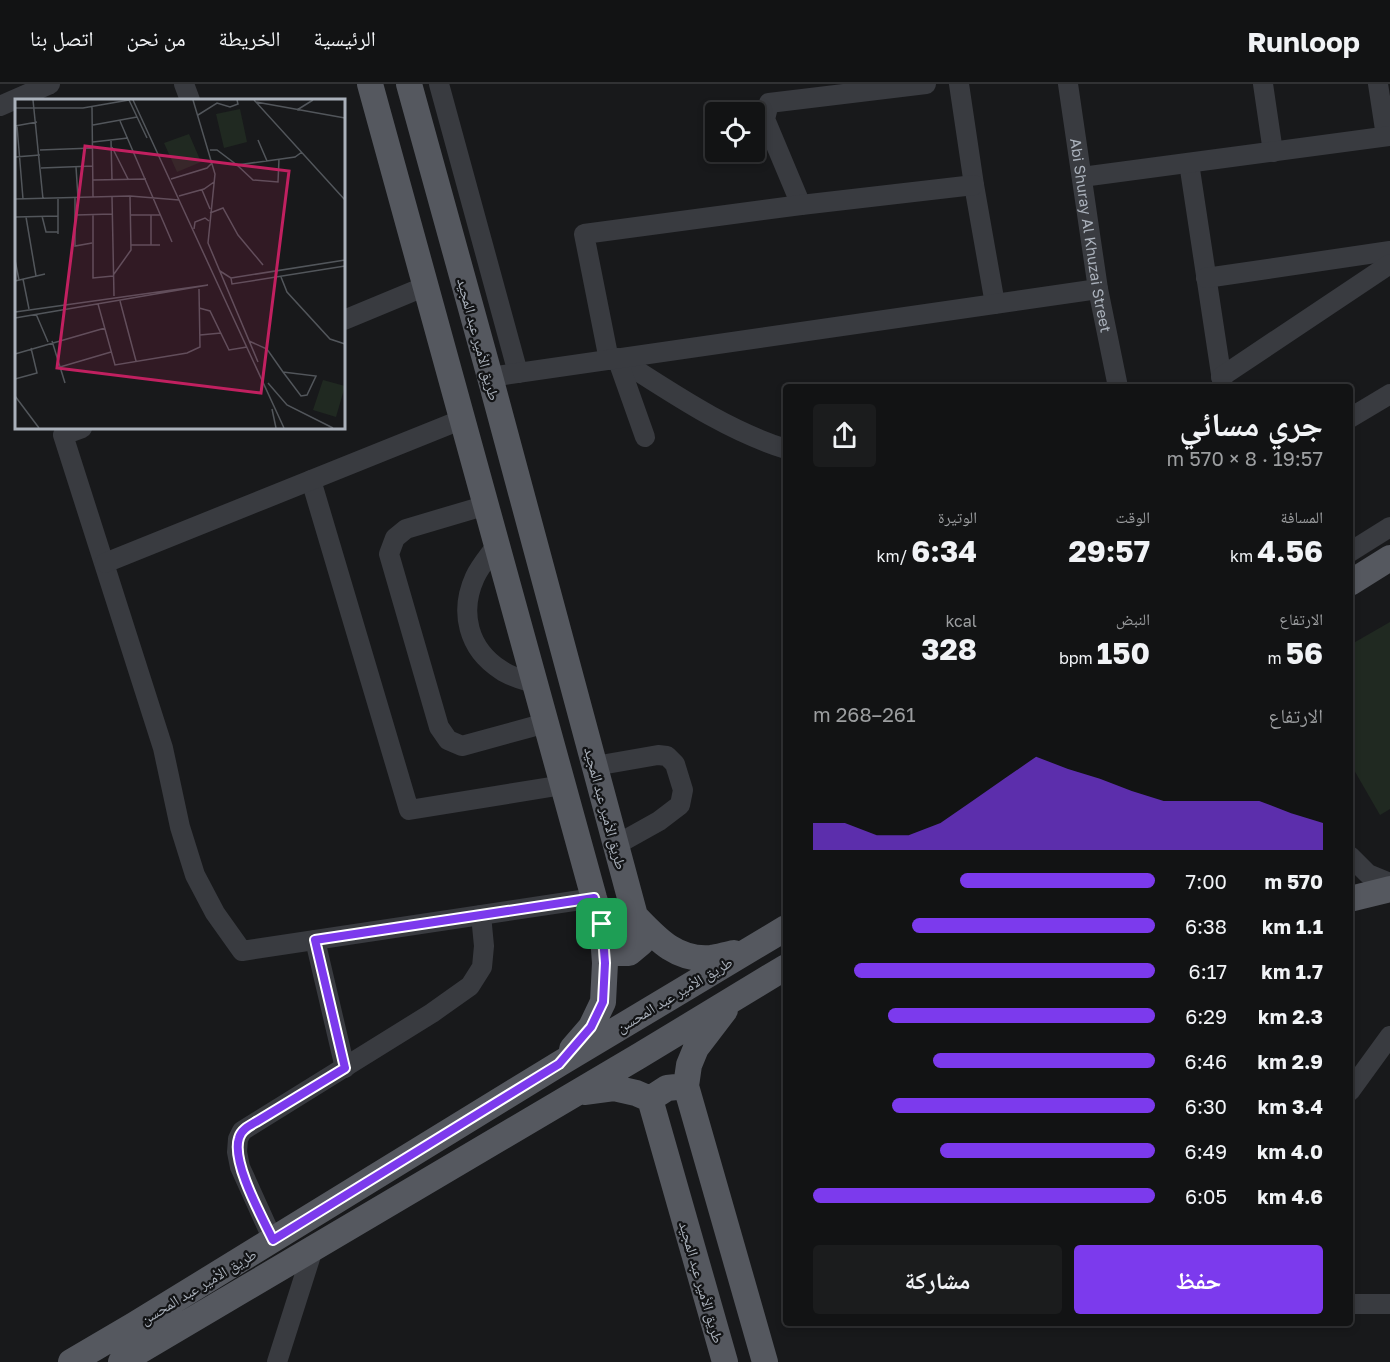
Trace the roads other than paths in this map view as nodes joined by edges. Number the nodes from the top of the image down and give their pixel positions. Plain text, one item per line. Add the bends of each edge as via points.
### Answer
1 (50, 84) edge
2 (183, 84) edge
3 (370, 84) edge
4 (439, 84) edge
5 (926, 84) edge
6 (959, 84) edge
7 (1068, 84) edge
8 (1263, 84) edge
9 (1377, 84) edge
10 (412, 94) edge
11 (24, 99) edge
12 (190, 99) edge
13 (378, 112) junction
14 (1388, 136) edge
15 (1273, 152) junction
16 (1189, 163) junction
17 (1082, 177) junction
18 (974, 184) junction
19 (801, 205) junction
20 (473, 207) junction
21 (445, 216) junction
22 (1390, 250) edge
23 (1390, 264) edge
24 (1206, 278) junction
25 (426, 286) junction
26 (1098, 289) junction
27 (994, 304) junction
28 (345, 320) edge
29 (613, 359) junction
30 (518, 373) junction
31 (490, 377) junction
32 (1222, 382) edge
33 (1117, 384) edge
34 (1390, 394) edge
35 (1353, 416) edge
36 (463, 419) junction
37 (79, 429) edge
38 (645, 437) dead end
39 (783, 448) edge
40 (311, 480) junction
41 (487, 505) junction
42 (1390, 527) edge
43 (496, 546) junction
44 (1353, 550) edge
45 (1390, 558) edge
46 (105, 563) junction
47 (1353, 580) edge
48 (536, 684) junction
49 (546, 723) junction
50 (595, 766) junction
51 (563, 785) junction
52 (616, 844) junction
53 (1353, 859) edge
54 (1390, 883) edge
55 (1390, 889) edge
56 (594, 898) junction
57 (1353, 898) edge
58 (481, 915) junction
59 (635, 916) junction
60 (602, 924) junction
61 (783, 930) edge
62 (315, 940) junction
63 (746, 950) junction
64 (783, 969) edge
65 (735, 997) junction
66 (1390, 1036) edge
67 (559, 1064) junction
68 (345, 1068) junction
69 (686, 1086) junction
70 (1353, 1087) edge
71 (578, 1093) junction
72 (650, 1099) junction
73 (273, 1240) junction
74 (313, 1249) junction
75 (1353, 1304) edge
76 (1390, 1304) edge
77 (71, 1362) edge
78 (121, 1362) edge
79 (276, 1362) edge
80 (725, 1362) edge
81 (765, 1362) edge

1 - 11 street
2 - 12 street
3 - 13 main road, طريق الأمير عبد المجيد
4 - 20 street
5 - 19 street via 769,103 765,119
6 - 18 street
7 - 17 street, Abi Shuray Al Khuzai Street
8 - 15 street
9 - 14 street
10 - 13 main road
10 - 21 main road, طريق الأمير عبد المجيد
13 - 25 main road, طريق الأمير عبد المجيد
14 - 15 street
15 - 16 street
16 - 17 street
16 - 24 street
17 - 26 street, Abi Shuray Al Khuzai Street
18 - 19 street
18 - 27 street
19 - 29 street via 585,234
20 - 21 street
20 - 30 street
21 - 31 main road, طريق الأمير عبد المجيد
22 - 24 street
23 - 32 street
24 - 32 street
25 - 28 street
25 - 36 main road, طريق الأمير عبد المجيد
26 - 27 street
26 - 33 street, Abi Shuray Al Khuzai Street
27 - 29 street
29 - 30 street
29 - 38 street
29 - 39 street via 693,406
30 - 31 street
31 - 50 main road, طريق الأمير عبد المجيد
34 - 35 street
36 - 40 street
36 - 41 main road, طريق الأمير عبد المجيد
37 - 46 street via 63,435
40 - 46 street
40 - 51 street via 409,810
41 - 43 main road, طريق الأمير عبد المجيد
41 - 49 street via 406,529 395,538 389,554 439,727 448,740 462,746
42 - 44 street
43 - 48 main road, طريق الأمير عبد المجيد
43 - 48 street via 476,575 467,599 468,626 486,659 502,671
45 - 47 main road
46 - 62 street via 162,748 195,875 215,913 242,951
48 - 49 main road, طريق الأمير عبد المجيد
49 - 51 main road, طريق الأمير عبد المجيد
50 - 52 main road, طريق الأمير عبد المجيد
50 - 52 street via 667,756 675,764 683,790 680,806
51 - 56 main road, طريق الأمير عبد المجيد
52 - 59 main road, طريق الأمير عبد المجيد
53 - 54 street via 1368,874
55 - 57 main road
56 - 58 street
56 - 60 main road, طريق الأمير عبد المجيد
58 - 62 street
58 - 68 street via 482,967 470,986
59 - 60 main road, طريق الأمير عبد المجيد via 641,943 629,953 611,953
59 - 63 main road via 669,948 689,956 710,958
60 - 67 main road via 603,1002 591,1027
61 - 63 main road, طريق الأمير عبد المحسن
62 - 68 street
63 - 67 main road, طريق الأمير عبد المحسن
64 - 65 main road, طريق الأمير عبد المحسن
65 - 69 main road via 696,1048
65 - 71 main road, طريق الأمير عبد المحسن
66 - 70 street
67 - 73 main road, طريق الأمير عبد المحسن
68 - 73 street via 242,1131 238,1138 240,1167
69 - 72 main road via 667,1088
69 - 81 main road
71 - 72 main road via 614,1088
71 - 74 main road, طريق الأمير عبد المحسن
72 - 80 main road, طريق الأمير عبد المجيد
73 - 77 main road, طريق الأمير عبد المحسن
74 - 78 main road, طريق الأمير عبد المحسن
74 - 79 street
75 - 76 street

